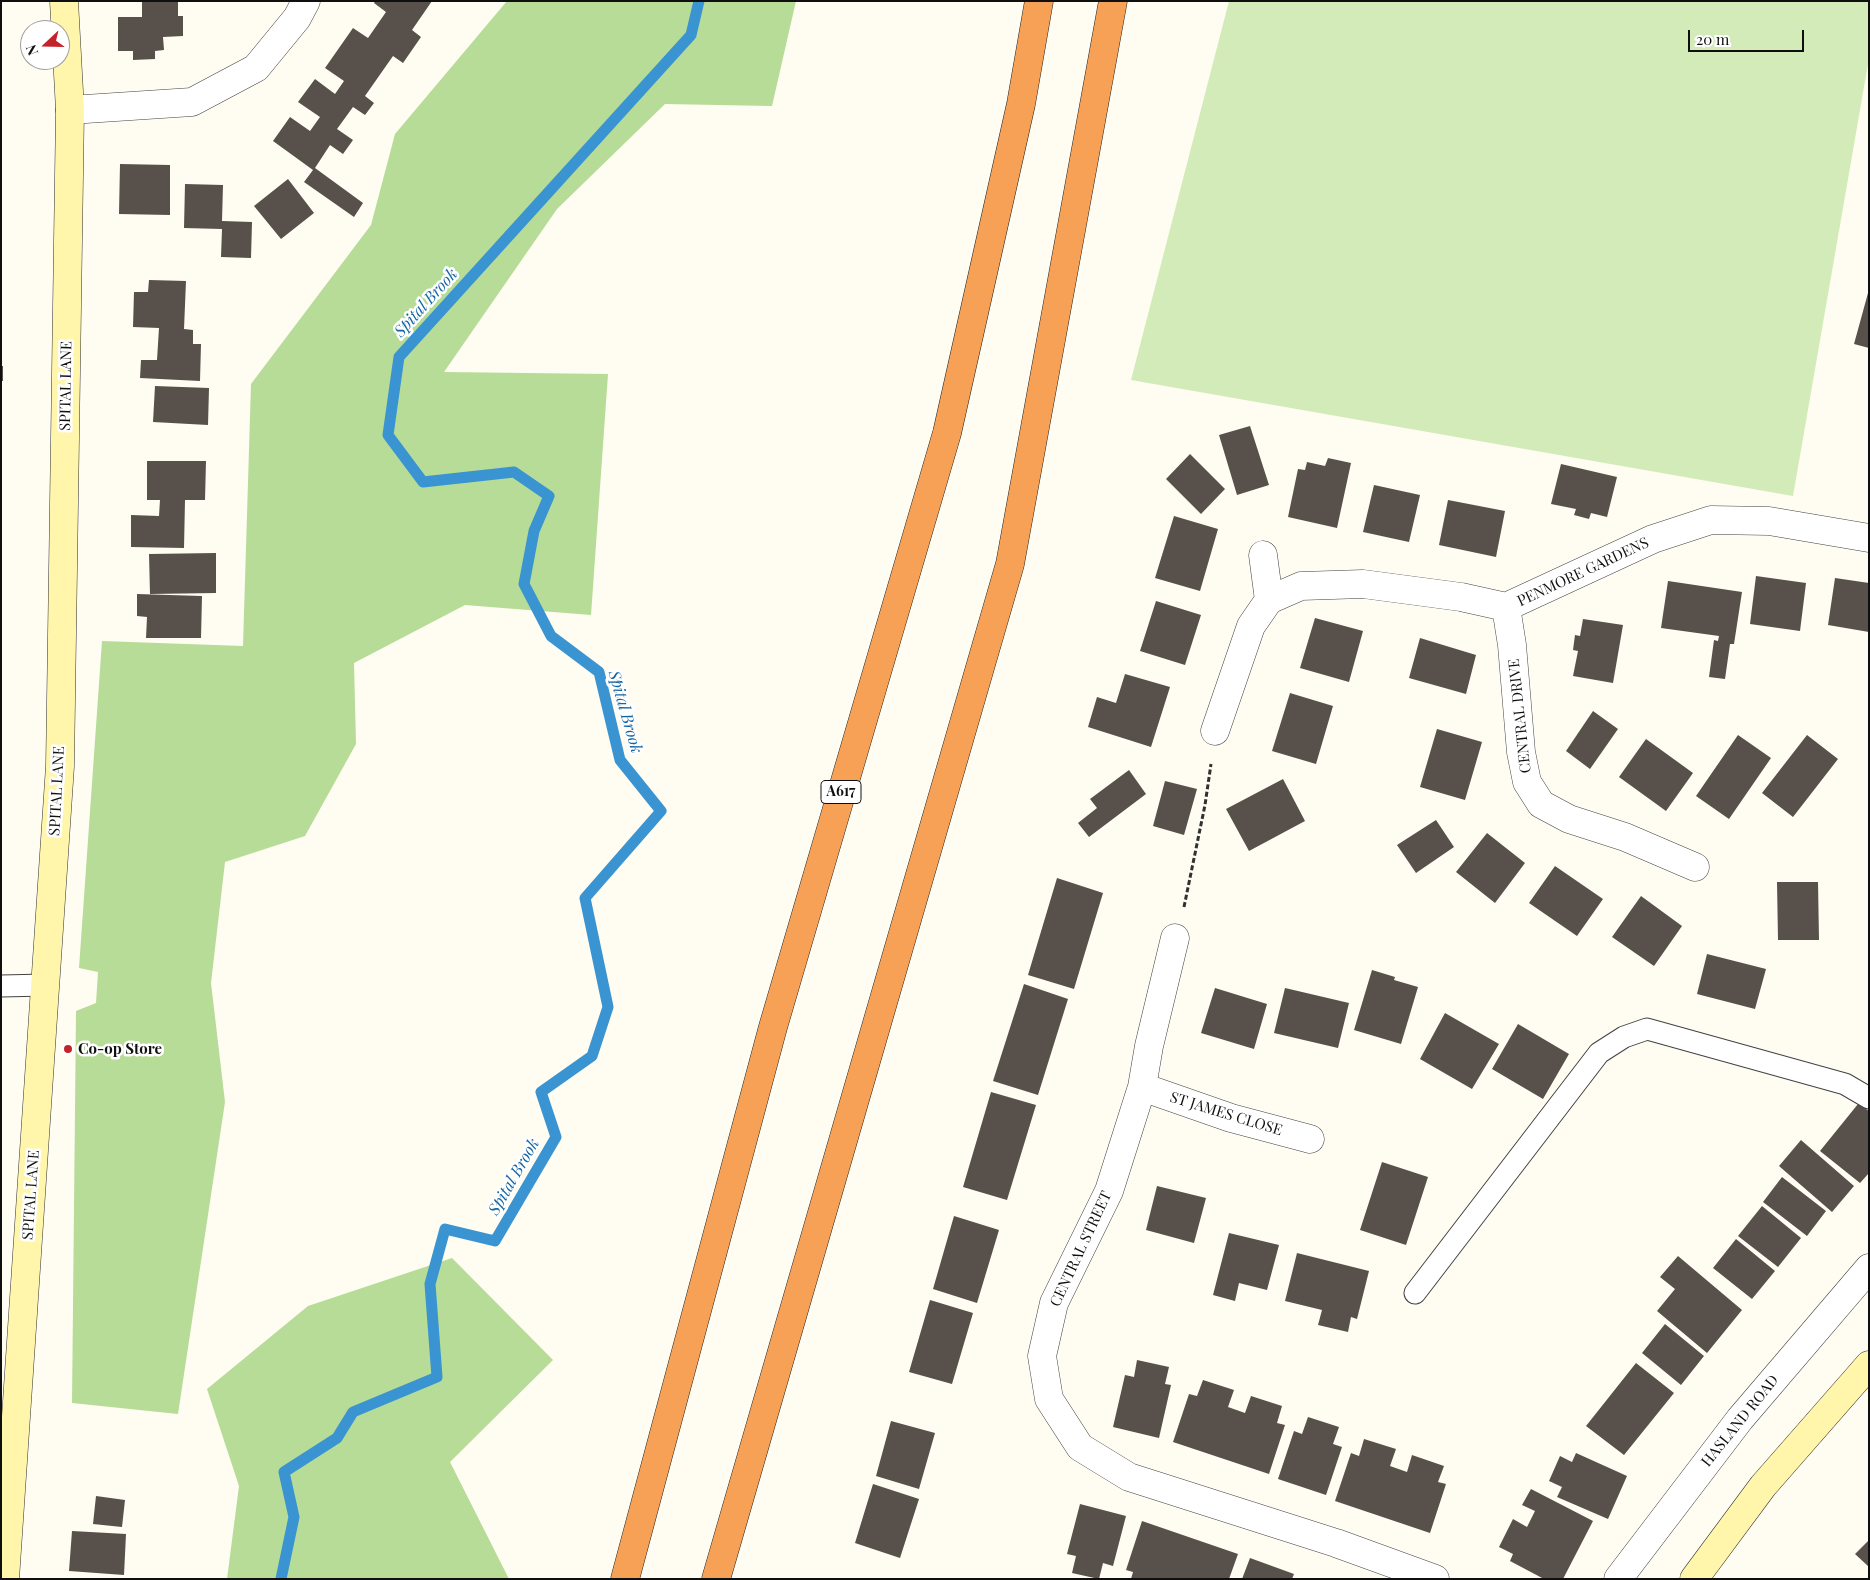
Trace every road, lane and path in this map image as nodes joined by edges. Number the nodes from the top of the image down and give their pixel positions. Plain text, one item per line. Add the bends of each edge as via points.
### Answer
1 (64, 1) edge
2 (306, 1) edge
3 (1039, 1) edge
4 (1113, 1) edge
5 (70, 110) junction
6 (1869, 538) edge
7 (1263, 555) dead end
8 (1268, 600) junction
9 (1506, 608) junction
10 (1215, 731) joint
11 (1695, 867) dead end
12 (1176, 938) joint
13 (46, 985) junction
14 (1, 986) edge
15 (1142, 1087) junction
16 (1869, 1098) edge
17 (1310, 1139) dead end
18 (1869, 1268) edge
19 (1415, 1293) dead end
20 (1869, 1365) edge
21 (8, 1446) edge
22 (5, 1579) edge
23 (625, 1579) edge
24 (716, 1579) edge
25 (1435, 1579) edge
26 (1618, 1579) edge
27 (1694, 1579) edge

1 - 5 street, SPITAL LANE
2 - 5 street via 298,18 256,68 192,102
3 - 23 highway, A617 via 1021,104 947,433 773,1026
4 - 24 highway via 1010,564
5 - 13 street, SPITAL LANE via 60,766
6 - 9 street, PENMORE GARDENS via 1769,521 1711,520 1653,539
7 - 8 street
8 - 9 street, PENMORE GARDENS via 1301,586 1363,584 1461,597
8 - 10 street via 1251,626
9 - 11 street, CENTRAL DRIVE via 1521,752 1527,782 1540,804 1569,819 1626,837
10 - 12 path via 1205,805
12 - 15 street, CENTRAL STREET
13 - 14 lane
13 - 21 street, SPITAL LANE
15 - 17 street, ST JAMES CLOSE via 1230,1118
15 - 25 street, CENTRAL STREET via 1109,1191 1054,1303 1042,1356 1049,1399 1080,1447 1129,1477 1336,1543
16 - 19 lane via 1845,1084 1647,1029 1624,1037 1600,1053
18 - 26 street, HASLAND ROAD via 1740,1419
20 - 27 street via 1763,1486
21 - 22 street, SPITAL LANE

